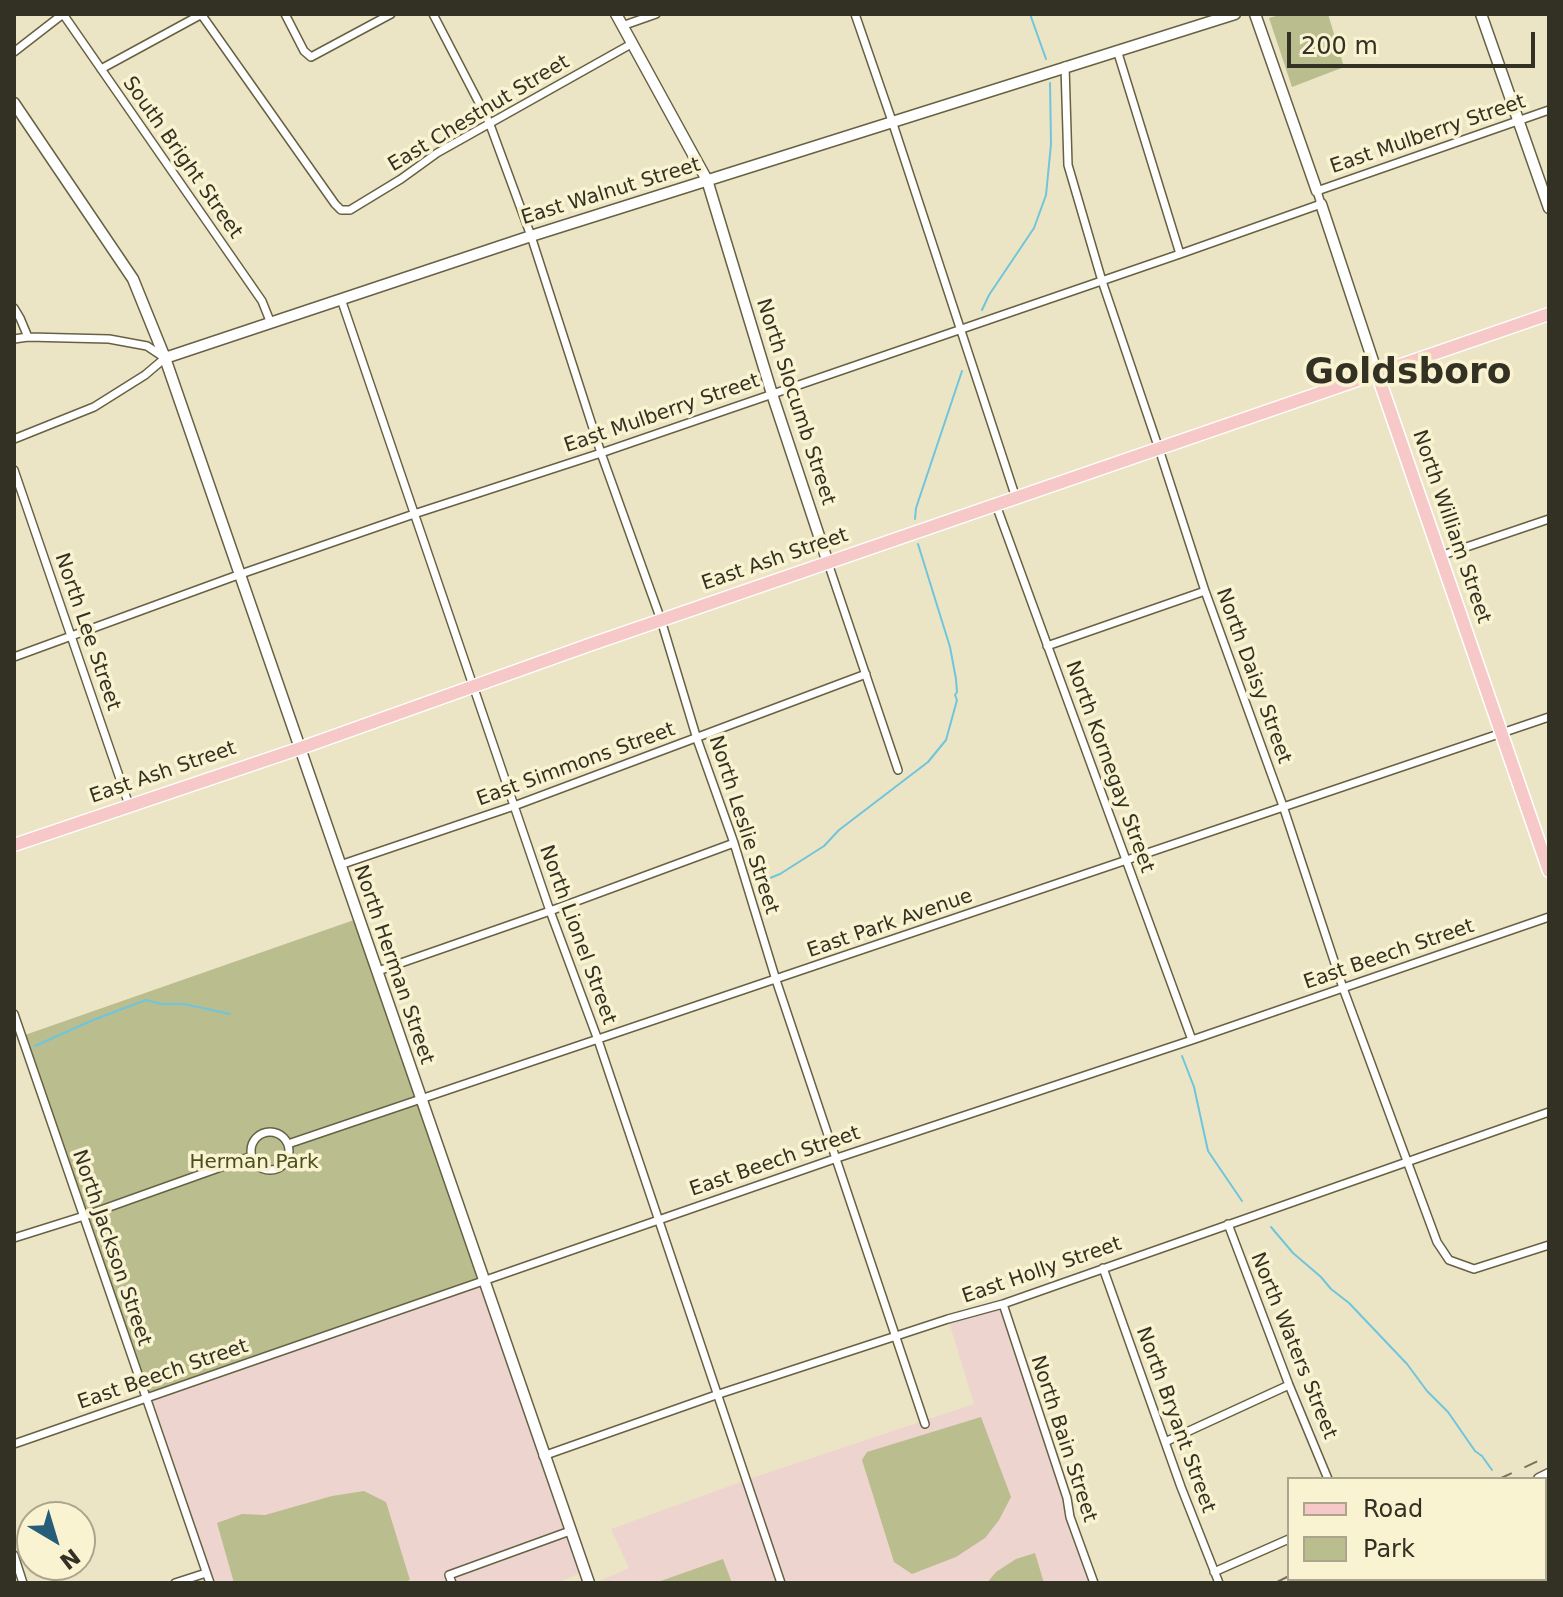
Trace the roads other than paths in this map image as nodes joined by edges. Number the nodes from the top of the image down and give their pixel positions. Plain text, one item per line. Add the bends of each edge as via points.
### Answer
1 (63, 14) edge
2 (202, 14) edge
3 (285, 14) edge
4 (391, 14) edge
5 (433, 14) edge
6 (616, 14) edge
7 (656, 14) edge
8 (855, 14) edge
9 (1235, 14) edge
10 (1255, 14) edge
11 (1481, 14) edge
12 (622, 26) junction
13 (633, 43) junction
14 (1117, 50) junction
15 (14, 52) edge
16 (1065, 66) junction
17 (101, 69) junction
18 (14, 103) edge
19 (1549, 110) edge
20 (892, 121) junction
21 (1519, 121) junction
22 (489, 122) junction
23 (707, 180) junction
24 (1317, 191) junction
25 (1321, 204) junction
26 (1549, 208) edge
27 (531, 236) junction
28 (1180, 254) junction
29 (1102, 281) junction
30 (341, 299) junction
31 (14, 308) edge
32 (1549, 314) edge
33 (270, 321) junction
34 (960, 330) junction
35 (28, 337) junction
36 (14, 339) edge
37 (165, 358) junction
38 (1377, 373) junction
39 (772, 394) junction
40 (14, 439) edge
41 (1159, 449) junction
42 (601, 453) junction
43 (14, 470) edge
44 (1016, 498) junction
45 (996, 505) junction
46 (414, 514) junction
47 (1549, 519) edge
48 (1440, 556) junction
49 (828, 563) junction
50 (238, 575) junction
51 (1205, 591) junction
52 (661, 620) junction
53 (71, 637) junction
54 (1047, 646) junction
55 (14, 657) edge
56 (866, 674) junction
57 (473, 686) junction
58 (1549, 717) edge
59 (1502, 733) junction
60 (697, 739) junction
61 (298, 749) junction
62 (898, 770) dead end
63 (129, 805) junction
64 (514, 806) junction
65 (1283, 806) junction
66 (734, 843) junction
67 (14, 845) edge
68 (1126, 860) junction
69 (340, 865) junction
70 (1549, 871) edge
71 (550, 911) junction
72 (1549, 917) edge
73 (378, 971) junction
74 (776, 980) junction
75 (1343, 988) junction
76 (14, 1014) edge
77 (598, 1040) junction
78 (1192, 1040) junction
79 (420, 1100) junction
80 (1549, 1112) edge
81 (288, 1144) junction
82 (252, 1156) junction
83 (837, 1158) junction
84 (1408, 1162) junction
85 (84, 1216) junction
86 (658, 1219) junction
87 (1228, 1224) junction
88 (14, 1238) edge
89 (1549, 1245) edge
90 (1103, 1268) junction
91 (484, 1280) junction
92 (1003, 1304) junction
93 (896, 1336) junction
94 (1289, 1385) junction
95 (716, 1395) junction
96 (146, 1398) junction
97 (925, 1424) dead end
98 (1165, 1442) junction
99 (14, 1444) edge
100 (543, 1456) junction
101 (1327, 1477) edge
102 (570, 1531) junction
103 (1287, 1540) edge
104 (14, 1555) edge
105 (1214, 1572) junction
106 (206, 1573) junction
107 (450, 1579) edge
108 (23, 1583) edge
109 (175, 1583) edge
110 (210, 1583) edge
111 (589, 1583) edge
112 (781, 1583) edge
113 (1094, 1583) edge
114 (1219, 1583) edge

1 - 15 street
1 - 17 street, South Bright Street
2 - 17 street
2 - 22 street, East Chestnut Street via 341,210 350,210
3 - 4 street via 311,57
5 - 22 street, North Leslie Street
6 - 12 street, North Slocumb Street
7 - 12 street
8 - 20 street
9 - 14 street, East Walnut Street
10 - 24 street, North William Street
11 - 21 street
12 - 13 street, North Slocumb Street
13 - 22 street, East Chestnut Street
13 - 23 street, North Slocumb Street
14 - 16 street, East Walnut Street
14 - 28 street
16 - 20 street, East Walnut Street
16 - 29 street, North Daisy Street via 1068,165
17 - 33 street, South Bright Street via 262,301
18 - 37 street, North Herman Street via 133,279
19 - 21 street, East Mulberry Street
20 - 23 street, East Walnut Street
20 - 34 street
21 - 24 street, East Mulberry Street
21 - 26 street
22 - 27 street, North Leslie Street
23 - 27 street, East Walnut Street
23 - 39 street, North Slocumb Street
24 - 25 street, North William Street
25 - 28 street, East Mulberry Street
25 - 38 street, North William Street
27 - 30 street, East Walnut Street
27 - 42 street, North Leslie Street
28 - 29 street, East Mulberry Street
29 - 34 street, East Mulberry Street
29 - 41 street, North Daisy Street
30 - 33 street, East Walnut Street
30 - 46 street, North Lionel Street
31 - 35 street
32 - 38 main road, East Ash Street
33 - 37 street, East Walnut Street
34 - 39 street, East Mulberry Street
34 - 44 street
35 - 36 street
35 - 37 street via 109,339 147,346
37 - 40 street, East Walnut Street via 94,407
37 - 50 street, North Herman Street
38 - 41 main road, East Ash Street
38 - 48 main road, North William Street
39 - 42 street, East Mulberry Street
39 - 49 street, North Slocumb Street
41 - 44 main road, East Ash Street
41 - 51 street, North Daisy Street
42 - 46 street, East Mulberry Street
42 - 52 street, North Leslie Street
43 - 53 street, North Lee Street
44 - 45 main road, East Ash Street
45 - 49 main road, East Ash Street
45 - 54 street, North Kornegay Street
46 - 50 street, East Mulberry Street
46 - 57 street, North Lionel Street
47 - 48 street
48 - 59 main road, North William Street
49 - 52 main road, East Ash Street
49 - 56 street, North Slocumb Street
50 - 53 street, East Mulberry Street
50 - 61 street, North Herman Street
51 - 54 street
51 - 65 street, North Daisy Street
52 - 57 main road, East Ash Street
52 - 60 street, North Leslie Street
53 - 55 street, East Mulberry Street
53 - 63 street, North Lee Street
54 - 68 street, North Kornegay Street
56 - 60 street, East Simmons Street
56 - 62 street, North Slocumb Street
57 - 61 main road, East Ash Street
57 - 64 street, North Lionel Street
58 - 59 street, East Park Avenue
59 - 65 street, East Park Avenue
59 - 70 main road, North William Street
60 - 64 street, East Simmons Street
60 - 66 street, North Leslie Street
61 - 63 main road, East Ash Street
61 - 69 street, North Herman Street
63 - 67 main road, East Ash Street
64 - 69 street, East Simmons Street
64 - 71 street, North Lionel Street
65 - 68 street, East Park Avenue
65 - 75 street, North Daisy Street
66 - 71 street
66 - 74 street, North Leslie Street
68 - 74 street, East Park Avenue
68 - 78 street, North Kornegay Street
69 - 73 street, North Herman Street
71 - 73 street
71 - 77 street, North Lionel Street
72 - 75 street, East Beech Street
73 - 79 street, North Herman Street
74 - 77 street, East Park Avenue
74 - 83 street, North Leslie Street
75 - 78 street, East Beech Street
75 - 84 street, North Daisy Street
76 - 85 street, North Jackson Street
77 - 79 street, East Park Avenue
77 - 86 street, North Lionel Street
78 - 83 street, East Beech Street
79 - 81 street, East Park Avenue
79 - 91 street, North Herman Street
80 - 84 street, East Holly Street
81 - 82 street, East Park Avenue via 280,1135 265,1133 253,1143
81 - 82 street via 287,1160 275,1169 260,1167
82 - 85 street, East Park Avenue
83 - 86 street, East Beech Street
83 - 93 street, North Leslie Street
84 - 87 street, East Holly Street
84 - 89 street, North Daisy Street via 1437,1242 1449,1260 1474,1269
85 - 88 street, East Park Avenue
85 - 96 street, North Jackson Street
86 - 91 street, East Beech Street
86 - 95 street, North Lionel Street
87 - 90 street, East Holly Street
87 - 94 street, North Waters Street
90 - 92 street, East Holly Street
90 - 98 street, North Bryant Street
91 - 96 street, East Beech Street
91 - 100 street, North Herman Street
92 - 93 street, East Holly Street
92 - 113 street, North Bain Street
93 - 95 street, East Holly Street
93 - 97 street, North Leslie Street
94 - 98 street
94 - 101 street, North Waters Street
95 - 100 street, East Holly Street
95 - 112 street, North Lionel Street
96 - 99 street, East Beech Street
96 - 106 street, North Jackson Street
98 - 105 street, North Bryant Street
100 - 102 street, North Herman Street
102 - 107 street
102 - 111 street, North Herman Street
103 - 105 street
104 - 108 street
105 - 114 street, North Bryant Street
106 - 109 street
106 - 110 street, North Jackson Street

